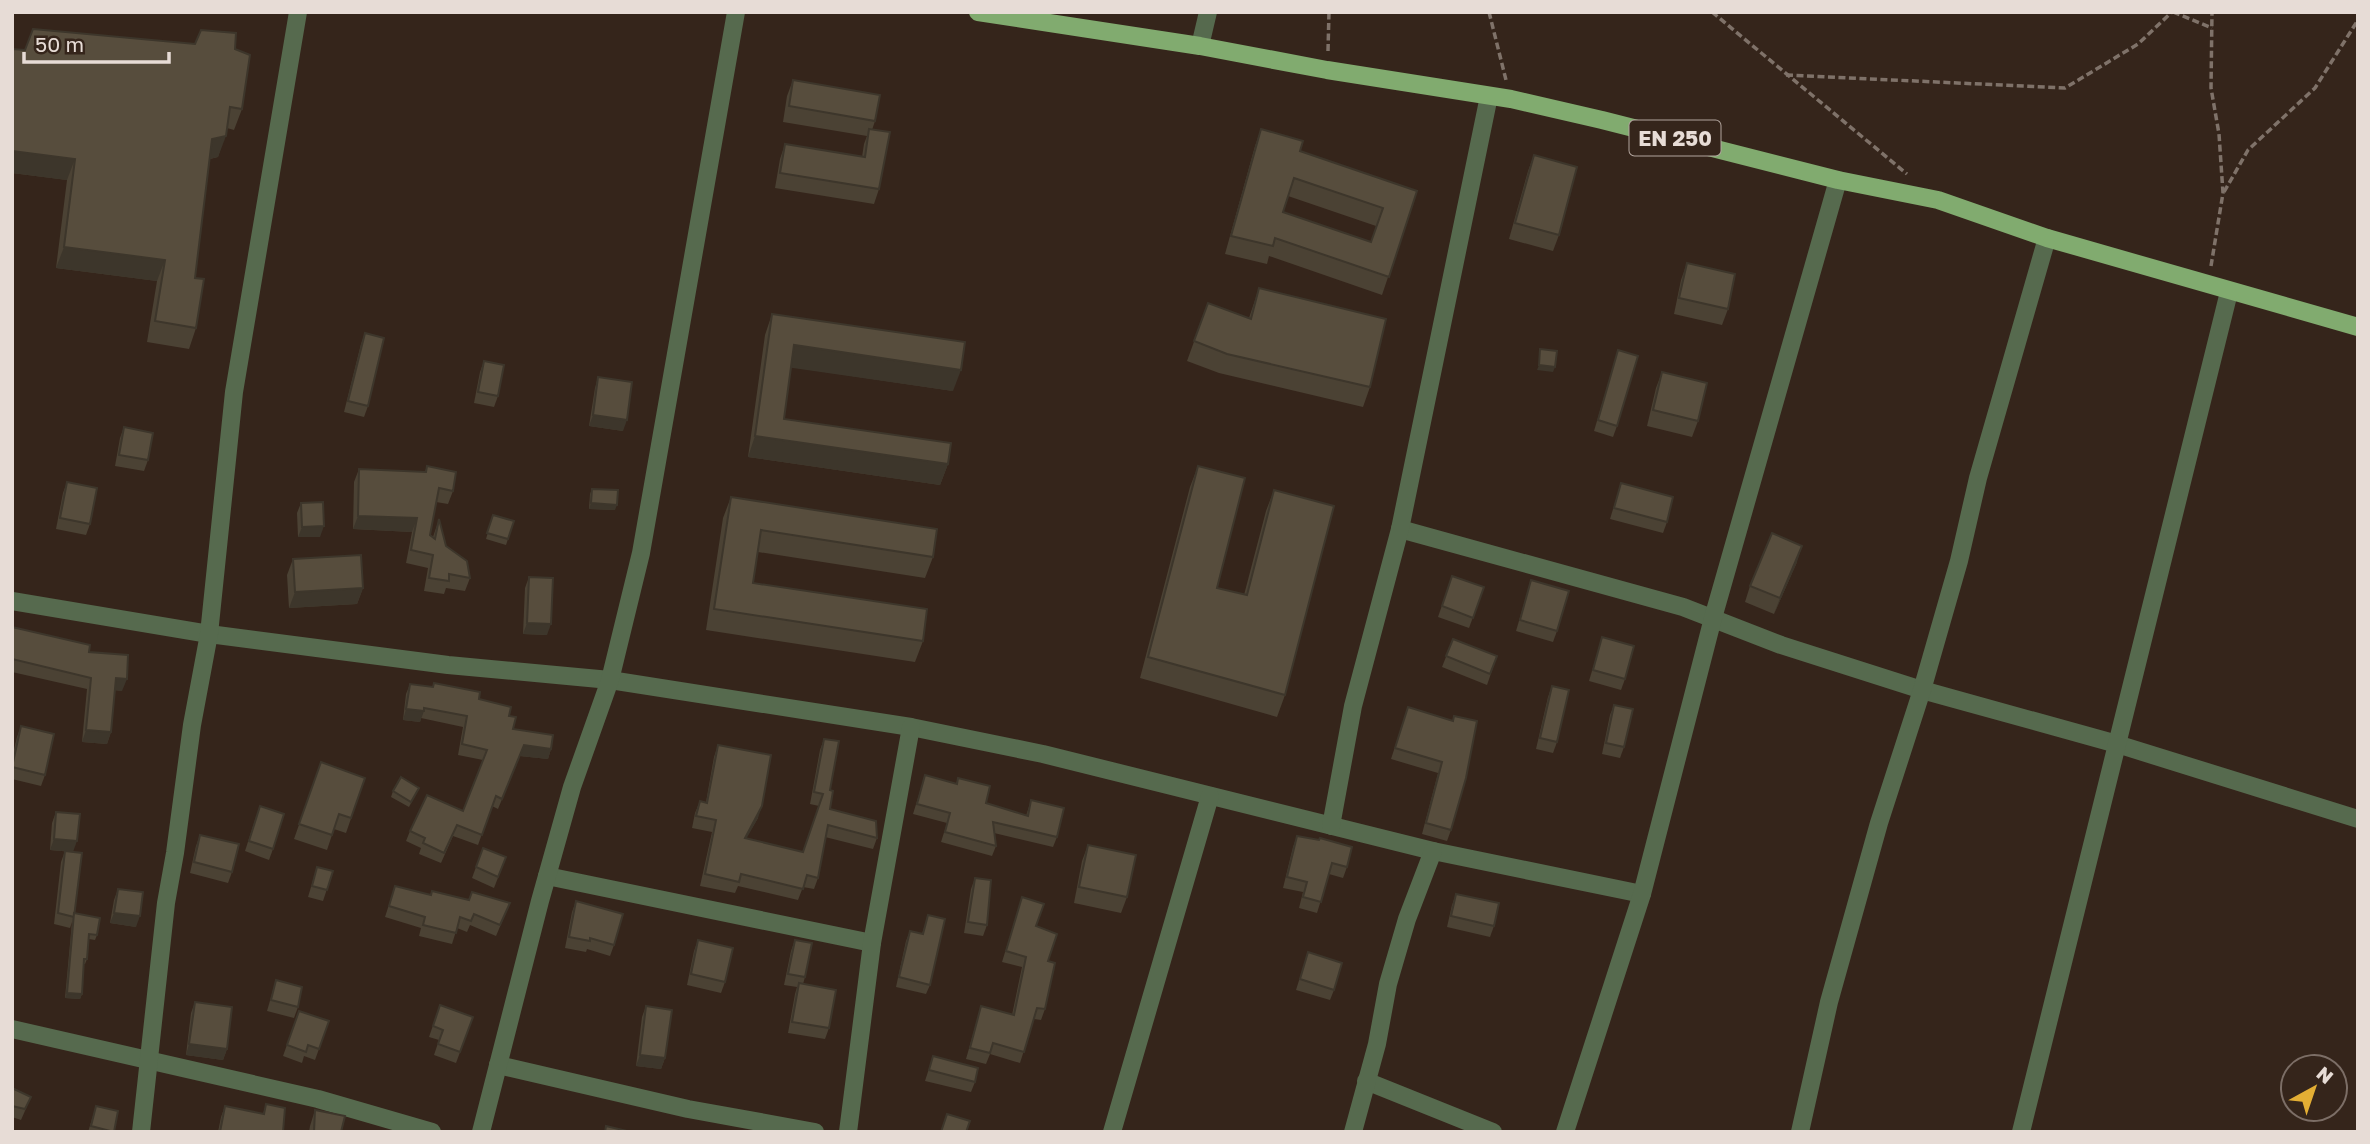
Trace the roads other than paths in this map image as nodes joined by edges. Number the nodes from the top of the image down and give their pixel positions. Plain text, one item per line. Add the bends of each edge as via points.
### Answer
1 (298, 12) edge
2 (736, 12) edge
3 (978, 12) edge
4 (1208, 12) edge
5 (1200, 46) junction
6 (1489, 96) junction
7 (1838, 180) junction
8 (2047, 238) junction
9 (2230, 292) junction
10 (2358, 327) edge
11 (1400, 528) junction
12 (12, 601) edge
13 (1713, 618) junction
14 (209, 634) junction
15 (610, 680) junction
16 (1922, 690) junction
17 (911, 727) junction
18 (2118, 744) junction
19 (1210, 796) junction
20 (2358, 819) edge
21 (1331, 826) junction
22 (1433, 851) junction
23 (547, 876) junction
24 (1642, 894) junction
25 (872, 943) junction
26 (12, 1030) edge
27 (148, 1059) junction
28 (498, 1065) junction
29 (1366, 1080) junction
30 (141, 1132) edge
31 (432, 1132) edge
32 (481, 1132) edge
33 (815, 1132) edge
34 (848, 1132) edge
35 (1112, 1132) edge
36 (1353, 1132) edge
37 (1493, 1132) edge
38 (1565, 1132) edge
39 (1800, 1132) edge
40 (2021, 1132) edge

1 - 14 street via 234,392
2 - 15 street via 641,553
3 - 5 main road, EN 250
4 - 5 street
5 - 6 main road, EN 250
6 - 7 main road, EN 250
6 - 11 street
7 - 8 main road, EN 250 via 1938,200
7 - 13 street
8 - 9 main road, EN 250
8 - 16 street
9 - 10 main road, EN 250
9 - 18 street
11 - 13 street
11 - 21 street via 1353,706
12 - 14 street
13 - 16 street
13 - 24 street
14 - 15 street via 448,665
14 - 27 street via 166,903
15 - 17 street
15 - 23 street
16 - 18 street
16 - 39 street via 1832,990
17 - 19 street
17 - 25 street
18 - 20 street
18 - 40 street
19 - 21 street
19 - 35 street
21 - 22 street
22 - 24 street
22 - 29 street via 1407,919
23 - 25 street
23 - 28 street
24 - 38 street
25 - 34 street
26 - 27 street
27 - 30 street
27 - 31 street via 318,1099
28 - 32 street
28 - 33 street via 688,1110
29 - 36 street
29 - 37 street

